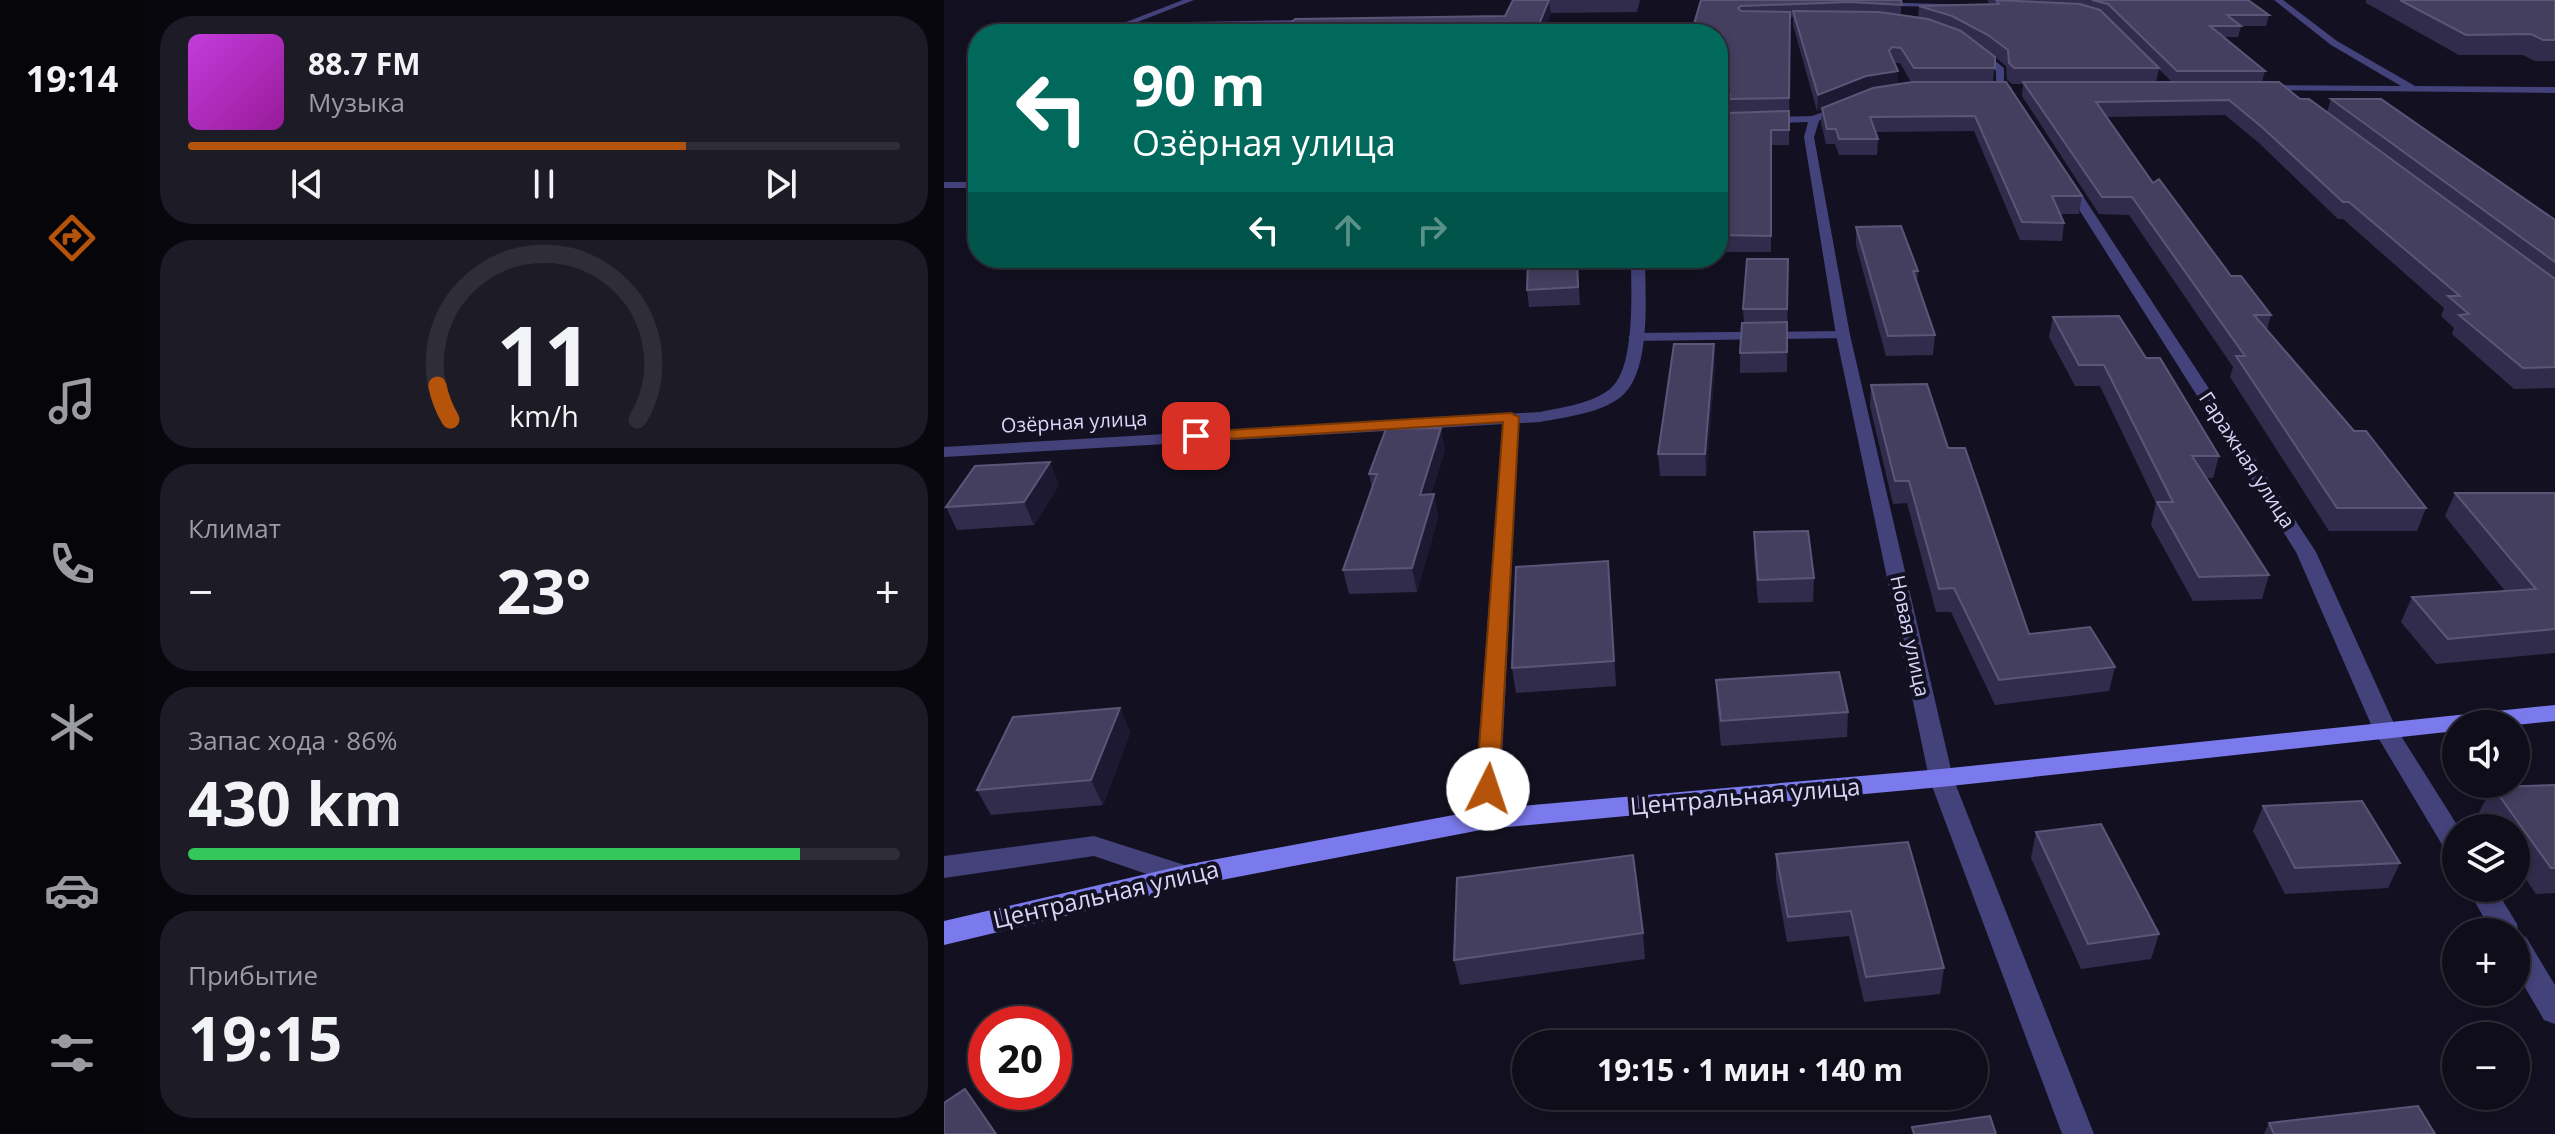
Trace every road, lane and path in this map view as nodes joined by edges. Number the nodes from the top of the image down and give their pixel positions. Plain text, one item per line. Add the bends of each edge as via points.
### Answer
1 (1190, 0) edge
2 (2278, 0) edge
3 (1858, 4) edge
4 (1990, 8) edge
5 (1294, 22) edge
6 (1132, 24) edge
7 (1210, 24) edge
8 (1969, 44) edge
9 (2255, 88) edge
10 (2283, 88) junction
11 (2411, 88) junction
12 (2555, 90) edge
13 (2011, 93) edge
14 (2308, 107) edge
15 (1838, 108) edge
16 (1814, 119) junction
17 (1728, 122) edge
18 (2060, 169) edge
19 (944, 185) edge
20 (968, 185) edge
21 (1638, 268) edge
22 (1843, 335) junction
23 (1635, 337) junction
24 (1511, 417) junction
25 (944, 452) edge
26 (2555, 713) edge
27 (2385, 729) junction
28 (1941, 778) junction
29 (1486, 819) junction
30 (2442, 823) edge
31 (944, 867) edge
32 (1185, 876) junction
33 (944, 933) edge
34 (2530, 969) edge
35 (2555, 1011) edge
36 (2078, 1134) edge

1 - 6 street
2 - 11 street via 2334,43
3 - 4 street
5 - 7 street
8 - 13 street via 2001,70 1999,82
9 - 10 street
10 - 11 street
10 - 14 street
11 - 12 street
15 - 16 street
16 - 17 street
16 - 22 street, Новая улица via 1809,137
18 - 27 street, Гаражная улица via 2306,552
19 - 20 street
21 - 23 street
22 - 23 street
22 - 28 street, Новая улица
23 - 24 street, Озёрная улица via 1628,380 1617,392 1540,417
24 - 25 street, Озёрная улица
24 - 29 street
26 - 27 street, Центральная улица
27 - 28 street, Центральная улица
27 - 30 street, Гаражная улица
28 - 29 street, Центральная улица
28 - 36 street, Новая улица
29 - 32 street, Центральная улица
31 - 32 street via 1094,846
32 - 33 street, Центральная улица
34 - 35 street

